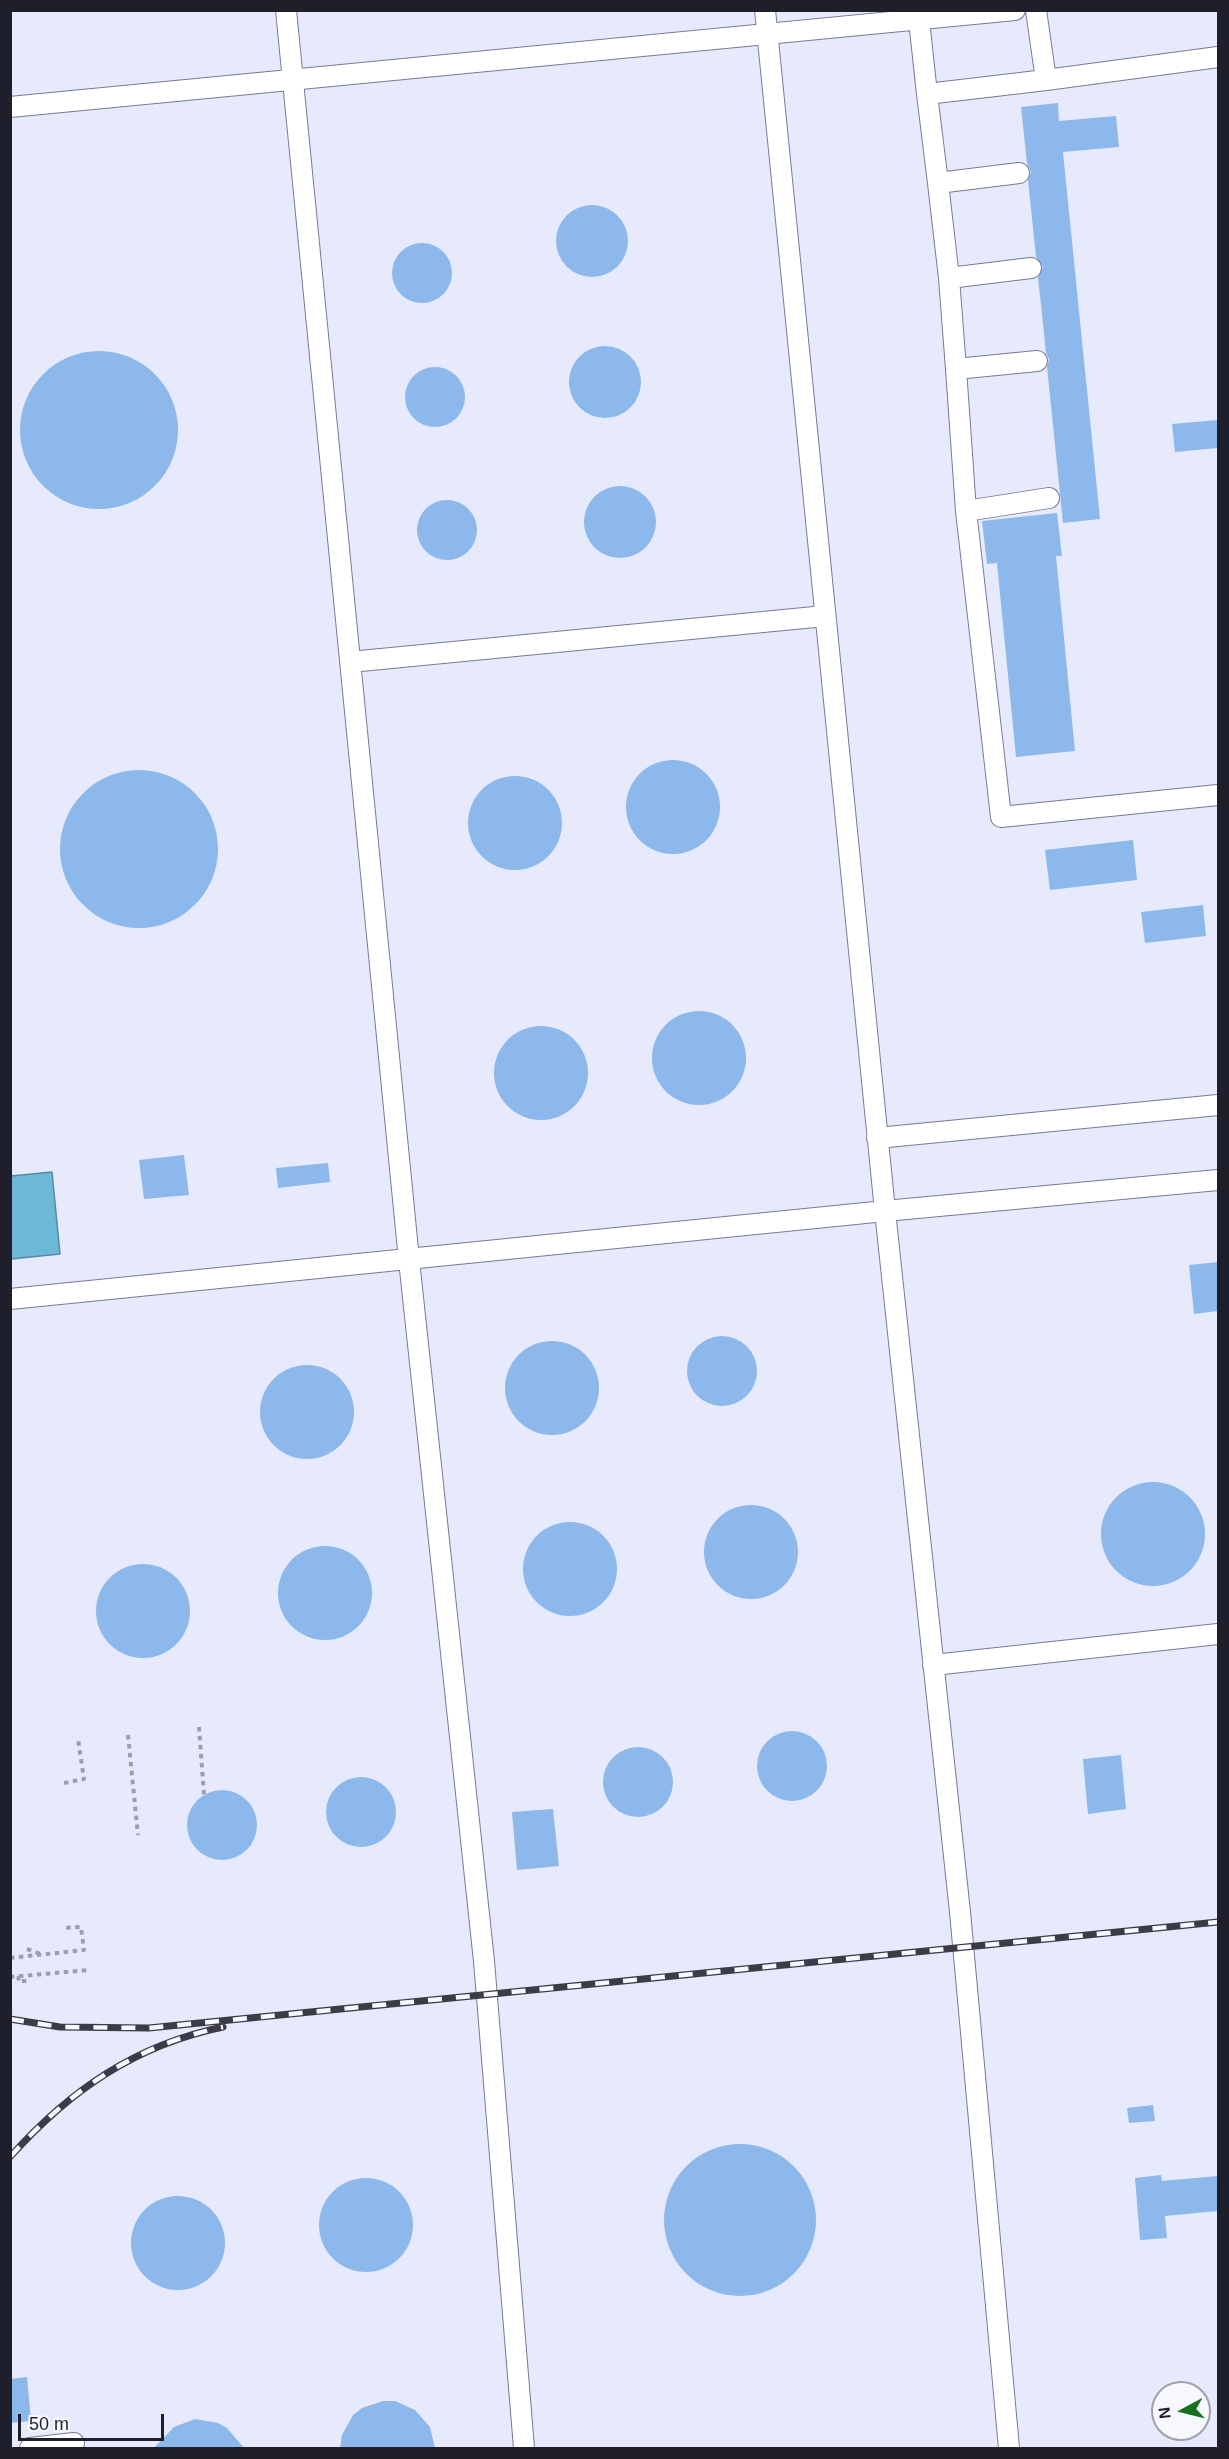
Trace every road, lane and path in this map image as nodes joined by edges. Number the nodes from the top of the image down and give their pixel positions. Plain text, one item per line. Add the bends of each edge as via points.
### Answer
1 (286, 10) edge
2 (765, 10) edge
3 (1016, 10) edge
4 (1036, 10) edge
5 (954, 14) edge
6 (918, 20) junction
7 (767, 35) junction
8 (1218, 57) edge
9 (292, 80) junction
10 (1046, 80) junction
11 (927, 94) junction
12 (10, 107) edge
13 (1018, 173) dead end
14 (938, 183) junction
15 (1031, 268) dead end
16 (949, 278) junction
17 (1037, 361) dead end
18 (956, 369) junction
19 (1049, 498) dead end
20 (966, 511) junction
21 (825, 616) junction
22 (350, 662) junction
23 (1218, 795) edge
24 (1218, 1105) edge
25 (877, 1138) junction
26 (1218, 1180) edge
27 (885, 1211) junction
28 (409, 1260) junction
29 (10, 1299) edge
30 (1218, 1634) edge
31 (933, 1665) junction
32 (199, 1726) dead end
33 (128, 1734) dead end
34 (78, 1739) dead end
35 (64, 1783) dead end
36 (204, 1795) dead end
37 (138, 1834) dead end
38 (64, 1929) dead end
39 (27, 1949) dead end
40 (42, 1954) junction
41 (10, 1958) edge
42 (88, 1970) dead end
43 (19, 1976) junction
44 (10, 1977) edge
45 (30, 1981) dead end
46 (74, 2443) dead end
47 (30, 2448) edge
48 (524, 2448) edge
49 (1009, 2448) edge

1 - 9 lane
2 - 7 lane
3 - 5 lane
4 - 10 lane
5 - 6 lane
6 - 7 lane
6 - 11 lane
7 - 9 lane
7 - 21 lane
8 - 10 lane
9 - 12 lane
9 - 22 lane
10 - 11 lane
11 - 14 lane
13 - 14 lane
14 - 16 lane
15 - 16 lane
16 - 18 lane
17 - 18 lane
18 - 20 lane
19 - 20 lane
20 - 23 lane via 1001,818
21 - 22 lane
21 - 25 lane
22 - 28 lane
24 - 25 lane
25 - 27 lane
26 - 27 lane
27 - 28 lane
27 - 31 lane
28 - 29 lane
28 - 48 lane via 484,1961
30 - 31 lane
31 - 49 lane via 960,1912
32 - 36 path
33 - 37 path
34 - 35 path via 84,1779
38 - 40 path via 81,1927 84,1950
39 - 40 path
40 - 41 path
42 - 43 path
43 - 44 path
43 - 45 path via 18,1981
46 - 47 lane

